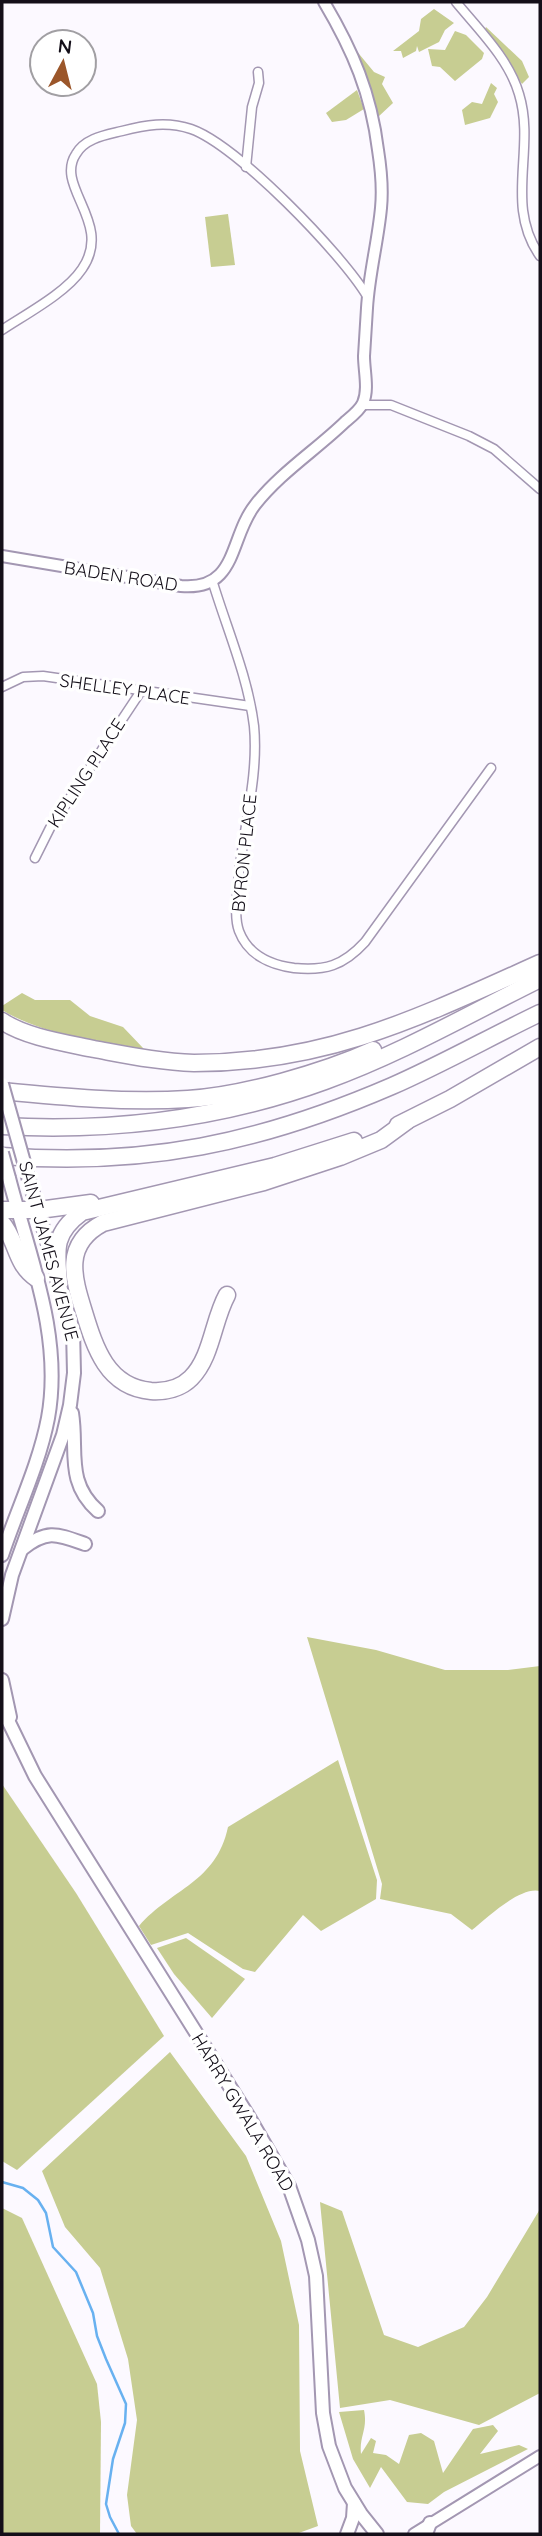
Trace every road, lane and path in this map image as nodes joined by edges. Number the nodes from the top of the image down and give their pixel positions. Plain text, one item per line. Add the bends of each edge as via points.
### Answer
1 (324, 2) edge
2 (456, 2) edge
3 (258, 72) dead end
4 (246, 167) junction
5 (540, 256) edge
6 (367, 296) junction
7 (2, 330) edge
8 (363, 405) junction
9 (540, 489) edge
10 (2, 556) edge
11 (213, 583) junction
12 (2, 687) edge
13 (141, 691) junction
14 (250, 706) junction
15 (491, 768) dead end
16 (35, 858) dead end
17 (540, 963) edge
18 (540, 979) edge
19 (478, 1010) junction
20 (540, 1013) edge
21 (2, 1021) edge
22 (540, 1047) edge
23 (2, 1084) edge
24 (2, 1091) edge
25 (408, 1121) junction
26 (2, 1126) edge
27 (2, 1154) edge
28 (121, 1201) junction
29 (9, 1210) edge
30 (39, 1210) junction
31 (2, 1223) edge
32 (36, 1278) junction
33 (59, 1282) junction
34 (227, 1294) dead end
35 (70, 1405) junction
36 (98, 1511) dead end
37 (85, 1544) dead end
38 (22, 1549) junction
39 (2, 1555) edge
40 (2, 1619) edge
41 (2, 1680) edge
42 (2, 1708) edge
43 (11, 1724) junction
44 (540, 2456) edge
45 (354, 2503) junction
46 (428, 2529) edge
47 (347, 2534) edge
48 (377, 2534) edge
49 (414, 2534) edge

1 - 6 street via 360,70 374,116 383,183
2 - 5 street via 503,60 519,93 522,211
3 - 4 street
4 - 6 street via 308,224
4 - 7 street via 208,138 179,125 145,126 87,142 74,156 71,172 94,242 89,257 72,280
6 - 8 street
8 - 9 street via 391,405 469,436 494,449
8 - 11 street via 256,503 229,562
10 - 11 street, BADEN ROAD via 181,586
11 - 14 street, BYRON PLACE
12 - 13 street, SHELLEY PLACE via 23,677 43,676
13 - 14 street, SHELLEY PLACE
13 - 16 street, KIPLING PLACE
14 - 15 street, BYRON PLACE via 255,746 236,910 245,942 272,964 326,968 350,958
17 - 21 highway via 400,1025 343,1044 272,1058 192,1063 138,1058 57,1040
18 - 19 highway
19 - 24 highway via 318,1070 225,1094 125,1101
19 - 26 highway via 325,1081 235,1108 115,1127
20 - 27 highway via 394,1085 276,1130 154,1154 75,1159
22 - 25 highway
23 - 30 main road, SAINT JAMES AVENUE, bridge
25 - 28 highway via 275,1166
25 - 34 highway via 381,1140 340,1157 264,1182 103,1223 87,1234 75,1253 73,1273 95,1349 117,1378 139,1388 163,1391 192,1377
27 - 29 main road, SAINT JAMES AVENUE, bridge via 9,1178
28 - 30 highway
28 - 33 highway via 82,1212 65,1226 57,1244
29 - 30 highway
29 - 32 main road, SAINT JAMES AVENUE
30 - 33 main road, SAINT JAMES AVENUE
31 - 32 highway via 20,1261
32 - 39 main road, SAINT JAMES AVENUE via 50,1343 50,1406 39,1452
33 - 35 main road, SAINT JAMES AVENUE via 75,1352
35 - 36 main road via 75,1472 80,1489
35 - 38 main road, SAINT JAMES AVENUE
37 - 38 main road via 48,1535
38 - 40 main road, SAINT JAMES AVENUE
41 - 43 main road
42 - 43 main road
43 - 45 main road, HARRY GWALA ROAD via 35,1776 289,2186 316,2276 324,2427
44 - 46 street
45 - 47 main road
45 - 48 main road, HARRY GWALA ROAD
46 - 49 street

